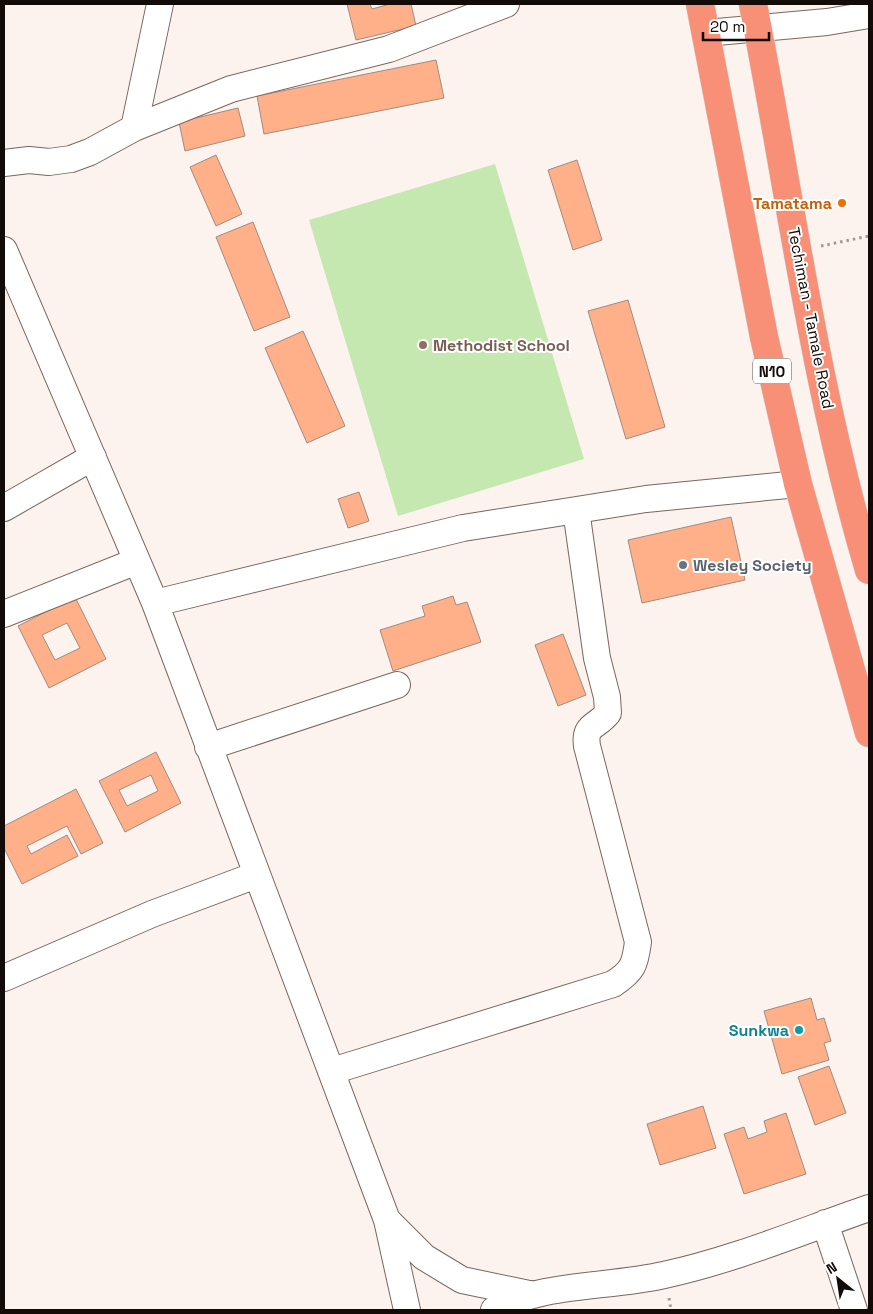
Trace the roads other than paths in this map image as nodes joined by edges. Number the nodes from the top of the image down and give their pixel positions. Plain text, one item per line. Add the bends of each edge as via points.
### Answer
1 (160, 4) edge
2 (506, 4) edge
3 (700, 4) edge
4 (869, 15) edge
5 (755, 16) edge
6 (706, 33) junction
7 (134, 128) junction
8 (4, 163) edge
9 (4, 250) edge
10 (93, 457) junction
11 (798, 484) junction
12 (4, 508) edge
13 (576, 510) junction
14 (863, 529) edge
15 (137, 561) junction
16 (869, 570) edge
17 (155, 603) junction
18 (4, 614) edge
19 (397, 685) dead end
20 (869, 733) edge
21 (208, 748) junction
22 (256, 875) junction
23 (4, 978) edge
24 (332, 1071) junction
25 (869, 1208) edge
26 (387, 1220) junction
27 (825, 1223) junction
28 (529, 1294) junction
29 (407, 1310) edge
30 (494, 1310) edge
31 (854, 1310) edge

1 - 7 street
2 - 7 street via 389,49 231,89
3 - 6 highway, N10
4 - 5 street via 827,22
5 - 6 street
5 - 14 highway, Techiman - Tamale Road via 810,325
6 - 11 highway, N10 via 764,337
7 - 8 street via 71,159
9 - 10 street
10 - 12 street
10 - 15 street
11 - 13 street via 646,499
11 - 20 highway, N10
13 - 17 street via 463,528
13 - 24 street via 608,713 588,729 587,746 638,942 636,961 628,973 613,984
14 - 16 highway, Techiman - Tamale Road
15 - 17 street
15 - 18 street
17 - 21 street
19 - 21 street
21 - 22 street
22 - 23 street via 152,914
22 - 24 street
24 - 26 street
25 - 27 street
26 - 28 street via 424,1258 462,1280
26 - 29 street
27 - 28 street via 663,1275
27 - 31 street
28 - 30 street

